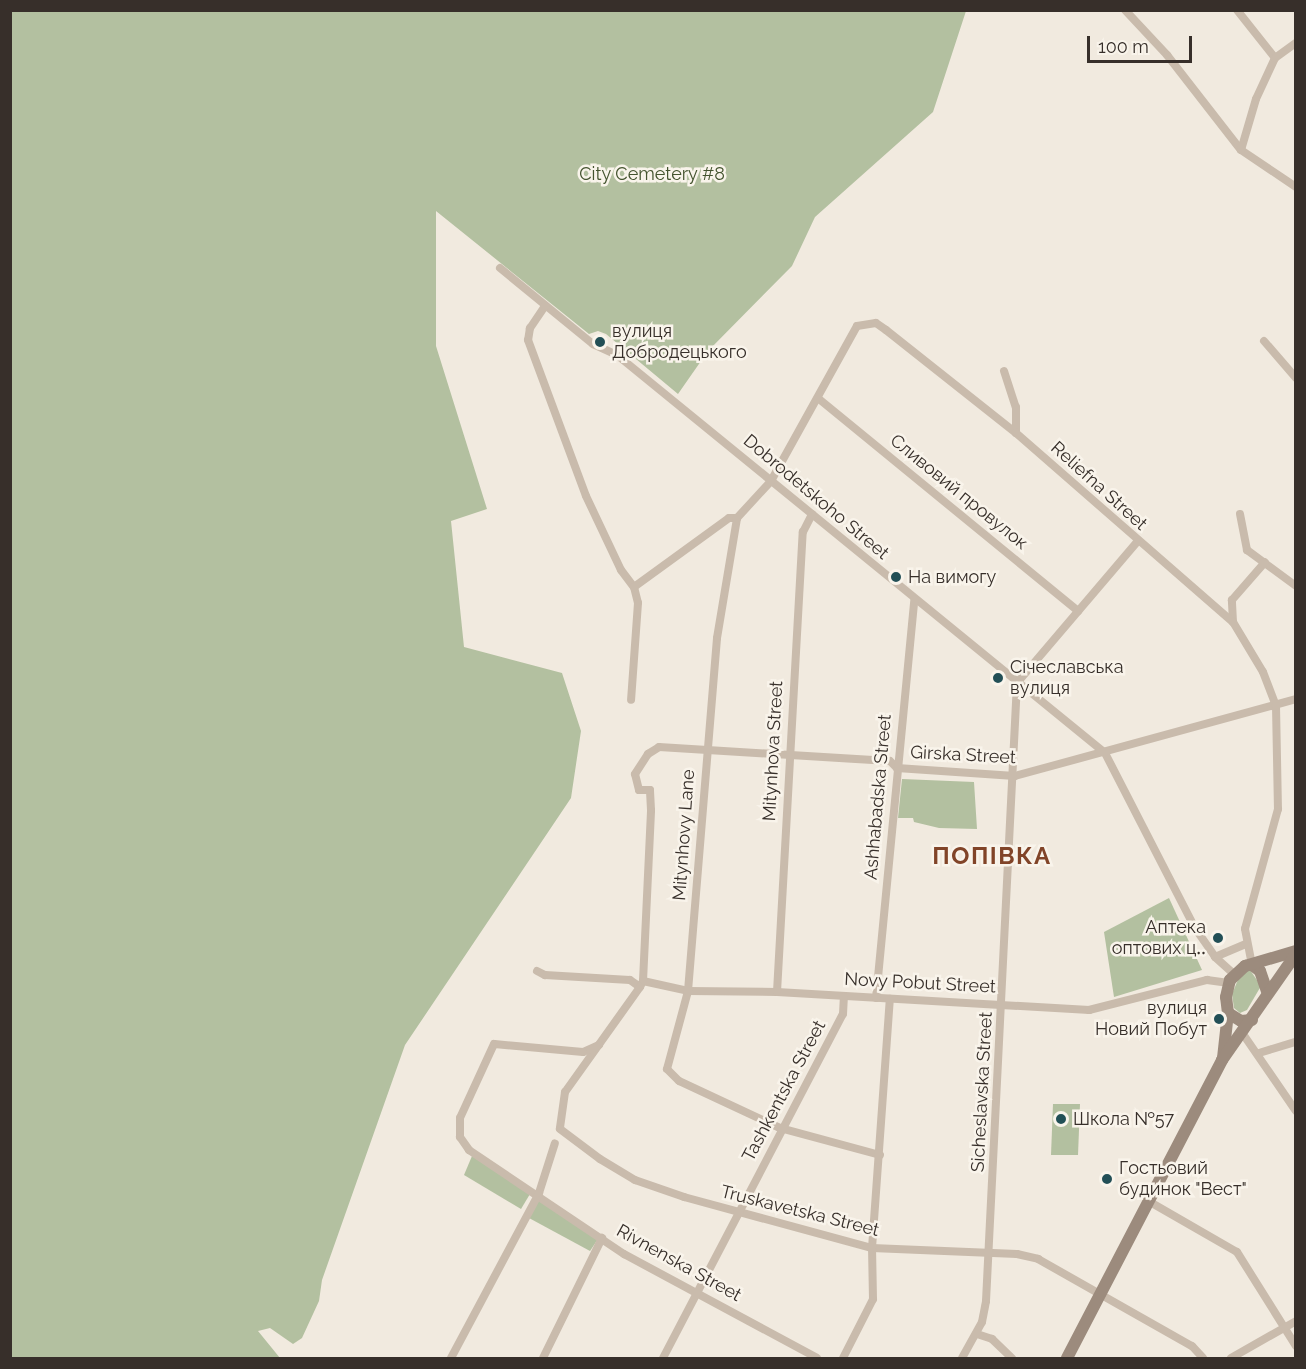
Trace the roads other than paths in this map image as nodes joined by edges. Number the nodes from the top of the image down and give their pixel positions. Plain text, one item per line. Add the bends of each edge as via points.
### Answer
1 (1125, 10) edge
2 (1237, 10) edge
3 (1296, 42) edge
4 (1275, 58) junction
5 (1241, 150) junction
6 (1296, 187) edge
7 (500, 268) dead end
8 (545, 306) junction
9 (1264, 341) dead end
10 (1004, 371) dead end
11 (1296, 378) edge
12 (819, 399) junction
13 (1016, 433) junction
14 (771, 481) junction
15 (813, 514) junction
16 (1240, 514) dead end
17 (737, 518) junction
18 (1137, 542) junction
19 (1265, 562) junction
20 (1296, 586) edge
21 (634, 587) junction
22 (914, 600) junction
23 (1078, 611) junction
24 (1233, 622) junction
25 (1017, 683) junction
26 (1296, 699) edge
27 (631, 700) dead end
28 (1276, 706) junction
29 (707, 752) junction
30 (1104, 753) junction
31 (789, 757) junction
32 (897, 768) junction
33 (1015, 776) junction
34 (1246, 944) junction
35 (1296, 952) edge
36 (1215, 957) junction
37 (1252, 965) junction
38 (537, 970) dead end
39 (1231, 978) junction
40 (641, 984) junction
41 (688, 991) junction
42 (1267, 991) junction
43 (777, 992) junction
44 (844, 997) junction
45 (876, 998) junction
46 (890, 999) junction
47 (1003, 1006) junction
48 (1228, 1013) junction
49 (1252, 1020) junction
50 (1243, 1034) junction
51 (1296, 1042) edge
52 (602, 1044) junction
53 (1259, 1053) junction
54 (1222, 1060) junction
55 (1296, 1111) edge
56 (780, 1128) junction
57 (555, 1143) dead end
58 (880, 1155) junction
59 (539, 1193) junction
60 (1150, 1202) junction
61 (740, 1214) junction
62 (602, 1238) junction
63 (872, 1248) junction
64 (989, 1254) junction
65 (699, 1292) junction
66 (1102, 1294) junction
67 (1296, 1321) edge
68 (1285, 1328) junction
69 (977, 1334) junction
70 (1296, 1346) edge
71 (451, 1359) edge
72 (543, 1359) edge
73 (663, 1359) edge
74 (817, 1359) edge
75 (843, 1359) edge
76 (962, 1359) edge
77 (1012, 1359) edge
78 (1067, 1359) edge
79 (1203, 1359) edge
80 (1231, 1359) edge

1 - 5 street via 1167,55
2 - 4 street
3 - 4 street
4 - 5 street via 1256,99
5 - 6 street
7 - 8 street, Dobrodetskoho Street
8 - 14 street, Dobrodetskoho Street via 593,344 617,355
8 - 21 street via 530,328 528,340 586,496 621,570
9 - 11 street
10 - 13 street via 1016,407
12 - 13 street, Reliefna Street via 848,337 866,322 886,330
12 - 14 street
12 - 23 street, Сливовий провулок
13 - 18 street, Reliefna Street
14 - 15 street, Dobrodetskoho Street
14 - 17 street
15 - 22 street, Dobrodetskoho Street
15 - 31 street, Mitynhova Street via 803,532
16 - 19 street via 1248,550
17 - 21 street via 729,518
17 - 29 street, Mitynhovy Lane via 717,638
18 - 23 street
18 - 24 street, Reliefna Street
19 - 20 street
19 - 24 street via 1232,600
21 - 27 street via 638,603
22 - 25 street, Dobrodetskoho Street
22 - 32 street, Ashhabadska Street
23 - 25 street
24 - 28 street, Reliefna Street via 1263,672
25 - 30 street, Dobrodetskoho Street
25 - 33 street, Sicheslavska Street
26 - 28 street, Girska Street
28 - 30 street, Girska Street
28 - 34 street, Reliefna Street via 1278,809 1245,929
29 - 31 street, Girska Street
29 - 40 street, Girska Street via 659,747 648,754 635,774 639,790 650,790 651,810
29 - 41 street, Mitynhovy Lane
30 - 33 street, Girska Street
30 - 36 street, Dobrodetskoho Street via 1168,879
31 - 32 street, Girska Street via 797,754 890,761
31 - 43 street, Mitynhova Street
32 - 33 street, Girska Street
32 - 45 street, Ashhabadska Street
33 - 47 street, Sicheslavska Street
34 - 36 street
34 - 37 street
35 - 37 main road, Novy Pobut Street
35 - 42 main road
36 - 39 street, Dobrodetskoho Street
37 - 39 main road, Novy Pobut Street
37 - 42 main road via 1266,980
38 - 40 street, Novy Pobut Street via 544,975
39 - 47 street, Novy Pobut Street via 1207,980 1099,1010
39 - 48 main road
40 - 41 street, Novy Pobut Street
40 - 52 street
41 - 43 street, Novy Pobut Street
41 - 56 street, Mitynhovy Lane via 668,1060 670,1076
42 - 49 main road
43 - 44 street, Novy Pobut Street
44 - 45 street, Novy Pobut Street
44 - 56 street, Tashkentska Street via 843,1014
45 - 46 street, Novy Pobut Street
46 - 47 street, Novy Pobut Street
46 - 58 street
47 - 64 street, Sicheslavska Street
48 - 49 main road via 1241,1022
48 - 54 main road
49 - 50 main road
50 - 53 street
50 - 54 main road
51 - 53 street
52 - 59 street, Rivnenska Street via 583,1052 494,1044 460,1118 460,1137 469,1150
52 - 61 street, Truskavetska Street via 565,1092 560,1129 635,1180
53 - 55 street
54 - 60 main road
56 - 58 street
56 - 61 street, Tashkentska Street
57 - 59 street
58 - 63 street
59 - 62 street, Rivnenska Street
59 - 71 street
60 - 66 main road
60 - 68 street via 1237,1252
61 - 63 street, Truskavetska Street
61 - 65 street, Tashkentska Street
62 - 65 street, Rivnenska Street via 624,1254
62 - 72 street
63 - 64 street, Truskavetska Street
63 - 75 street via 873,1299
64 - 66 street, Truskavetska Street via 1038,1259
64 - 69 street, Sicheslavska Street via 986,1301
65 - 73 street, Tashkentska Street
65 - 74 street, Rivnenska Street
66 - 78 main road
66 - 79 street, Truskavetska Street via 1192,1346
67 - 68 street
68 - 70 street
68 - 80 street
69 - 76 street, Sicheslavska Street
69 - 77 street via 992,1339

